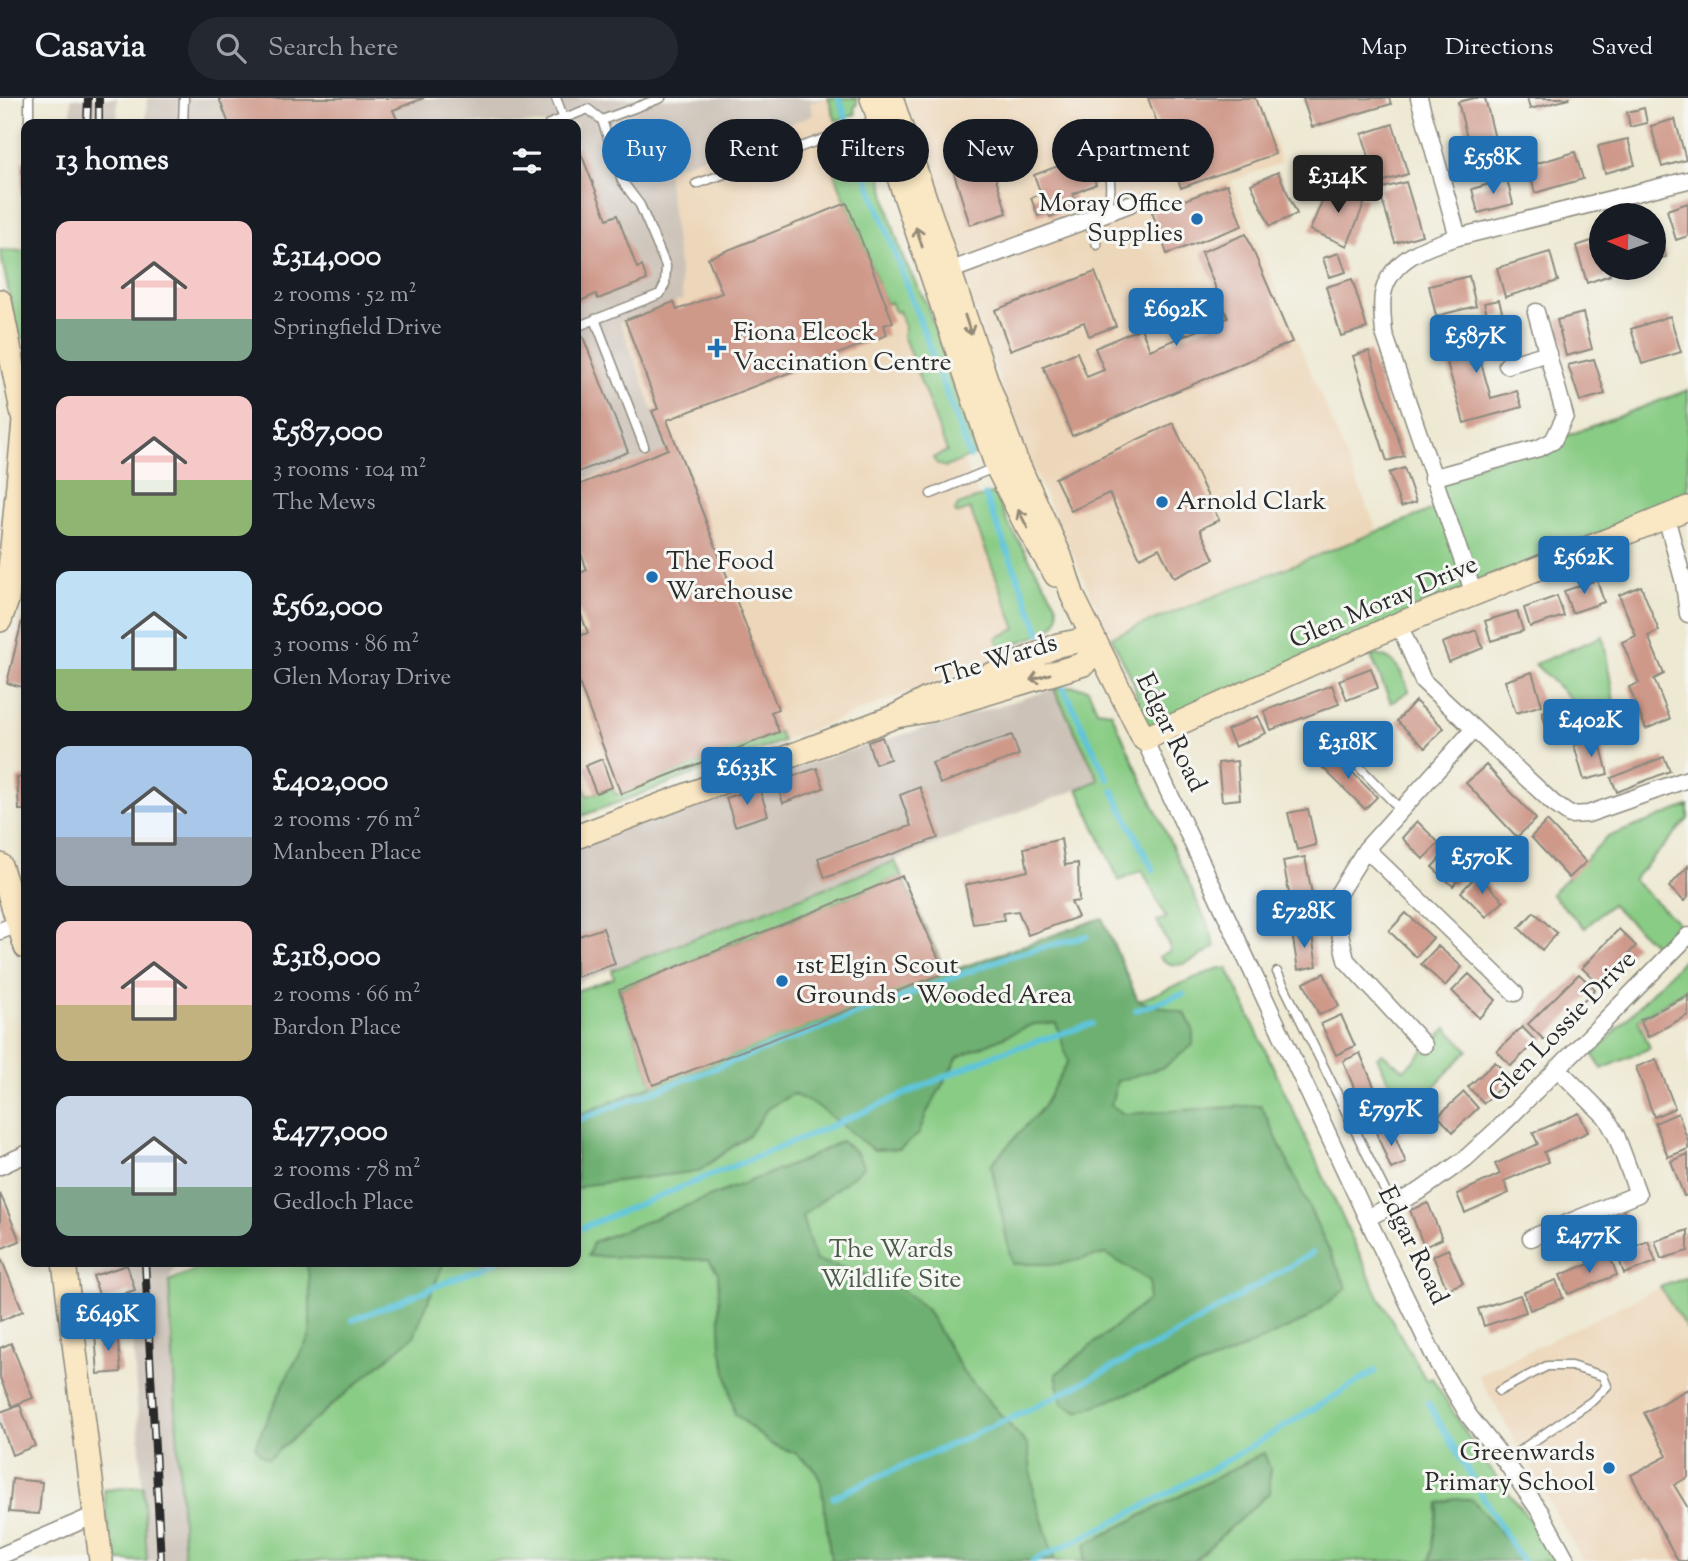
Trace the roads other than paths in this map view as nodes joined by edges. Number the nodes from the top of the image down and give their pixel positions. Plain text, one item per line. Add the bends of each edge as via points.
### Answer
1 (29, 98) edge
2 (184, 98) edge
3 (556, 98) edge
4 (661, 98) edge
5 (1419, 98) edge
6 (884, 107) edge
7 (29, 119) edge
8 (183, 119) edge
9 (564, 119) joint
10 (605, 119) edge
11 (602, 120) edge
12 (1688, 180) edge
13 (623, 182) edge
14 (1111, 182) edge
15 (696, 184) dead end
16 (1130, 204) dead end
17 (1106, 213) junction
18 (1088, 220) junction
19 (1458, 237) junction
20 (1097, 245) dead end
21 (941, 274) junction
22 (0, 301) edge
23 (1536, 312) dead end
24 (595, 319) junction
25 (581, 325) edge
26 (4, 335) edge
27 (1548, 353) junction
28 (1507, 365) dead end
29 (21, 408) edge
30 (644, 446) dead end
31 (21, 453) edge
32 (1006, 462) junction
33 (1432, 478) junction
34 (931, 494) dead end
35 (1688, 508) edge
36 (1666, 517) junction
37 (1474, 594) junction
38 (1077, 605) junction
39 (1688, 614) edge
40 (0, 620) edge
41 (1399, 624) junction
42 (1067, 642) junction
43 (1091, 654) junction
44 (896, 716) junction
45 (1474, 729) junction
46 (1144, 740) junction
47 (1334, 741) dead end
48 (1688, 779) edge
49 (1401, 810) junction
50 (581, 835) edge
51 (1366, 849) junction
52 (0, 865) edge
53 (10, 927) edge
54 (1688, 936) edge
55 (21, 941) edge
56 (1277, 972) dead end
57 (1514, 993) dead end
58 (1424, 1045) dead end
59 (1557, 1068) junction
60 (21, 1156) edge
61 (0, 1166) edge
62 (1392, 1205) junction
63 (1367, 1217) junction
64 (1531, 1238) dead end
65 (65, 1267) edge
66 (1499, 1391) dead end
67 (1505, 1461) junction
68 (95, 1515) junction
69 (0, 1556) edge
70 (101, 1561) edge
71 (1567, 1561) edge

1 - 7 lane
2 - 8 lane
3 - 9 lane
4 - 10 lane
5 - 19 street
6 - 15 lane
6 - 21 street, Edgar Road
9 - 11 lane via 588,109
12 - 19 street
13 - 24 lane via 640,205 667,277 660,294
14 - 17 lane
16 - 17 street
17 - 18 street
18 - 20 lane
18 - 21 street
19 - 33 street via 1425,247 1397,266 1383,294 1384,333
21 - 32 street, Edgar Road
22 - 26 street
23 - 27 street
24 - 25 lane
24 - 30 lane
26 - 29 street
27 - 28 street
27 - 33 street via 1565,416 1553,441
31 - 40 street via 7,600
32 - 34 lane
32 - 38 street, Edgar Road via 1060,556
33 - 37 street
35 - 36 street, Glen Moray Drive
36 - 37 street, Glen Moray Drive
36 - 39 street
37 - 41 street, Glen Moray Drive
38 - 42 street via 1075,632
38 - 43 street, Edgar Road
41 - 45 street via 1423,681
41 - 46 street, Glen Moray Drive
42 - 43 street, The Wards via 1083,640
42 - 44 street, The Wards
43 -> 44 street, The Wards via 931,710
43 - 46 street, Edgar Road via 1109,671
44 - 50 street, The Wards
45 - 48 street via 1570,815 1588,814
45 - 49 street
46 - 63 street, Edgar Road
47 - 49 lane
49 - 51 street
51 - 57 street
51 - 58 street via 1332,902 1346,960
52 - 53 street
53 - 55 street
54 - 59 street, Glen Lossie Drive
56 - 62 lane
59 - 62 street, Glen Lossie Drive via 1465,1159
59 - 64 street via 1606,1117 1638,1194
60 - 61 street
62 - 63 street, Glen Lossie Drive
63 - 67 street, Edgar Road via 1438,1364 1469,1416
65 - 68 street
66 - 67 lane via 1547,1366 1571,1366 1603,1376 1607,1387
67 - 71 street, Edgar Road
68 - 69 street
68 - 70 street

